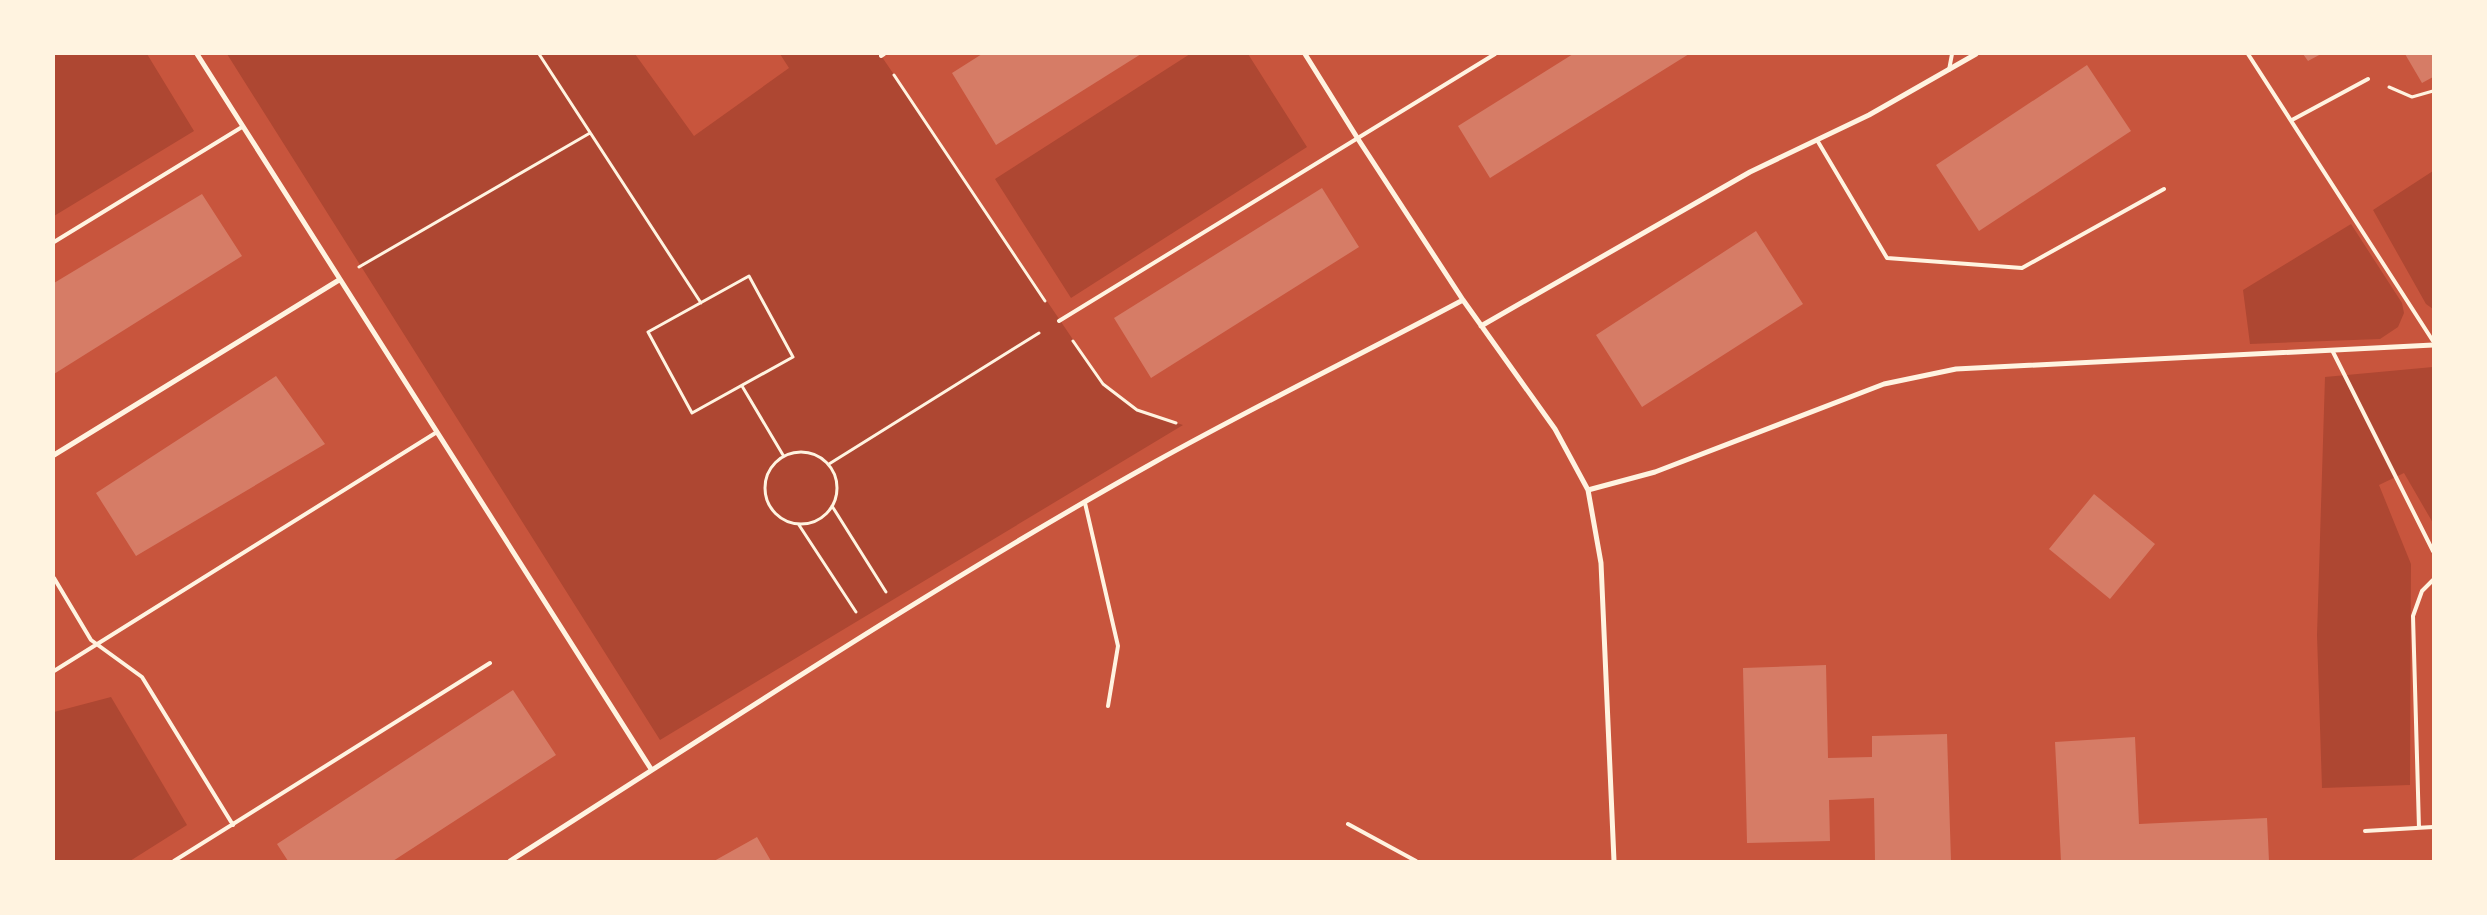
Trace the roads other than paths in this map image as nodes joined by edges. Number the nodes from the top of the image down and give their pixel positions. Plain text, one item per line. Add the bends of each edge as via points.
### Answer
1 (197, 54) edge
2 (1305, 54) edge
3 (1495, 54) edge
4 (1952, 54) edge
5 (1976, 54) edge
6 (2248, 54) edge
7 (1949, 70) junction
8 (2368, 79) road end
9 (2292, 120) junction
10 (242, 126) junction
11 (1358, 139) junction
12 (1817, 140) junction
13 (2164, 189) dead end
14 (54, 242) edge
15 (339, 280) junction
16 (1463, 300) junction
17 (1059, 321) road end
18 (1481, 326) junction
19 (2433, 341) edge
20 (2433, 345) edge
21 (2332, 350) junction
22 (437, 432) junction
23 (54, 456) edge
24 (1588, 490) junction
25 (1085, 503) junction
26 (2433, 551) edge
27 (54, 578) edge
28 (2433, 580) edge
29 (96, 644) junction
30 (490, 663) dead end
31 (54, 671) edge
32 (1108, 706) dead end
33 (651, 769) junction
34 (233, 824) junction
35 (1348, 824) dead end
36 (2433, 827) edge
37 (2419, 828) junction
38 (2365, 831) dead end
39 (174, 861) edge
40 (512, 861) edge
41 (1416, 861) edge
42 (1614, 861) edge

1 - 10 street
2 - 11 street
3 - 11 lane
4 - 7 lane
5 - 7 street
6 - 9 lane
7 - 12 street via 1870,115
8 - 9 lane
9 - 19 lane
10 - 14 lane
10 - 15 street
11 - 16 street
11 - 17 lane
12 - 13 lane via 1887,258 2022,268
12 - 18 street via 1750,172
15 - 22 street
15 - 23 street
16 - 18 street
16 - 25 street via 1360,355 1303,381
18 - 24 street via 1555,429
20 - 21 street
21 - 24 street via 1956,369 1884,384 1655,472
21 - 26 lane
22 - 29 lane
22 - 33 street
24 - 42 street via 1601,562
25 - 32 lane via 1118,646
25 - 33 street
27 - 29 lane
28 - 37 lane via 2422,591 2413,616
29 - 31 lane
29 - 34 lane via 142,677
30 - 34 lane
33 - 40 street
34 - 39 lane
35 - 41 lane
36 - 37 lane
37 - 38 lane

